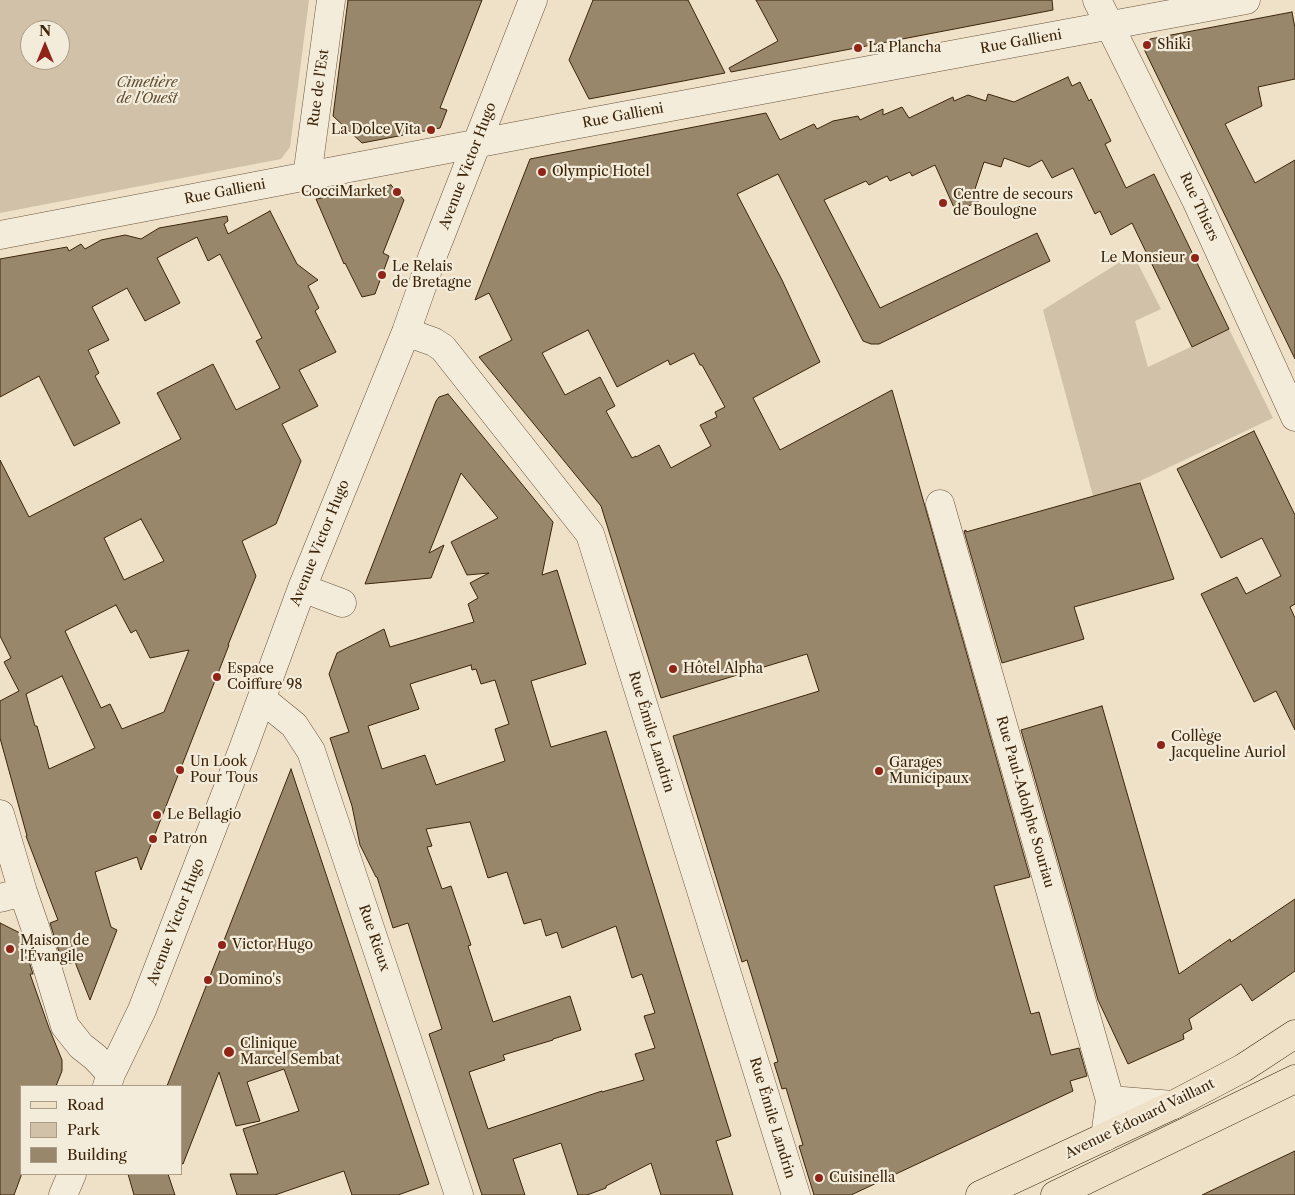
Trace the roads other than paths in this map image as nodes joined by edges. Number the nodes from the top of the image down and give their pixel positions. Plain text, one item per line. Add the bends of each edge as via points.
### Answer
1 (331, 0) edge
2 (533, 0) edge
3 (1096, 0) edge
4 (1246, 0) edge
5 (1160, 8) edge
6 (1098, 28) junction
7 (477, 144) junction
8 (308, 177) junction
9 (13, 233) edge
10 (406, 332) junction
11 (1295, 417) edge
12 (940, 504) dead end
13 (302, 588) junction
14 (342, 603) dead end
15 (262, 699) junction
16 (0, 814) edge
17 (11, 895) edge
18 (1295, 1034) edge
19 (1295, 1079) edge
20 (109, 1080) edge
21 (1110, 1100) junction
22 (1173, 1104) junction
23 (1105, 1137) junction
24 (72, 1175) edge
25 (63, 1195) edge
26 (459, 1195) edge
27 (796, 1195) edge
28 (980, 1195) edge
29 (1055, 1195) edge

1 - 8 street, Rue de l'Est
2 - 7 street, Avenue Victor Hugo
3 - 6 street, Rue Thiers
4 - 5 street, Rue Gallieni
5 - 6 street, Rue Gallieni
6 - 7 street, Rue Gallieni
6 - 11 street, Rue Thiers via 1196,200
7 - 8 street, Rue Gallieni
7 - 10 street, Avenue Victor Hugo
8 - 9 street, Rue Gallieni
10 - 13 street, Avenue Victor Hugo
10 - 27 street, Rue Émile Landrin via 443,348 590,534
12 - 21 street, Rue Paul-Adolphe Souriau
13 - 14 street
13 - 15 street, Avenue Victor Hugo
15 - 20 street, Avenue Victor Hugo via 142,1010
15 - 26 street, Rue Rieux via 294,725 311,750
16 - 17 street
17 - 20 street via 35,927 65,1026 95,1057
18 - 22 main road, Avenue Édouard Vaillant via 1243,1068
19 - 29 main road
21 - 22 street
21 - 23 street, Rue Paul-Adolphe Souriau
22 - 23 main road, Avenue Édouard Vaillant
23 - 28 main road, Avenue Édouard Vaillant
24 - 25 street

